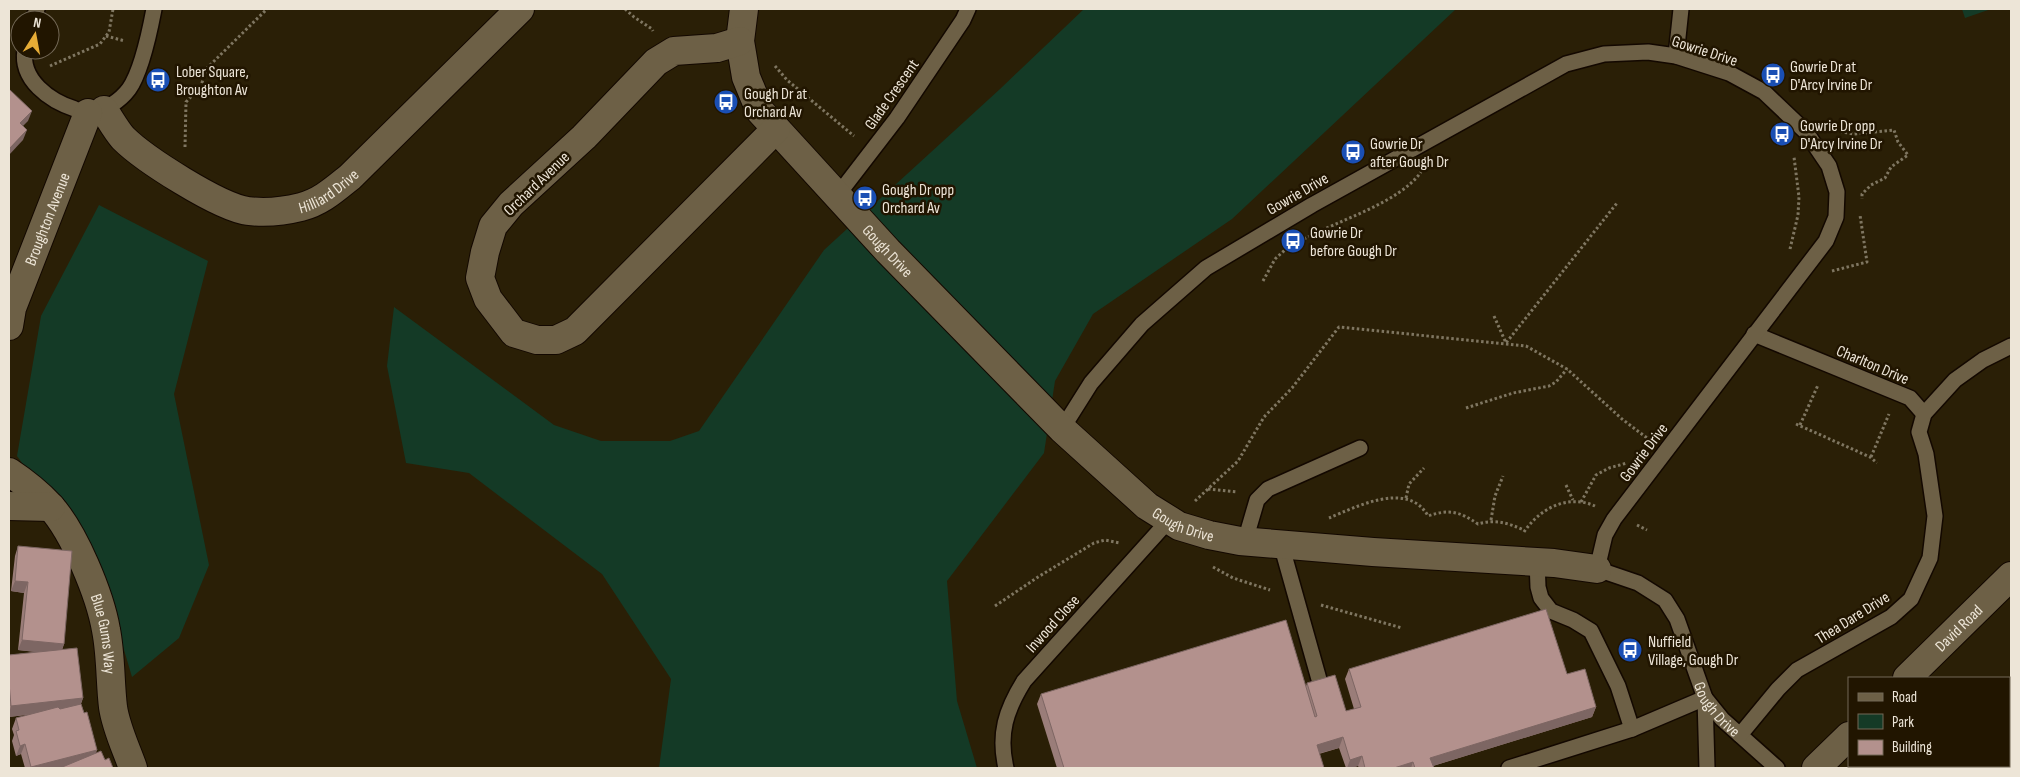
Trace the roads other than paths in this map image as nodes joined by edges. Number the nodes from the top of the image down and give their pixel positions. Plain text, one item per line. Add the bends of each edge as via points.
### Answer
1 (154, 9) edge
2 (520, 9) edge
3 (744, 9) edge
4 (968, 9) edge
5 (1681, 9) edge
6 (740, 41) junction
7 (1676, 56) junction
8 (25, 60) edge
9 (96, 111) junction
10 (776, 129) junction
11 (838, 196) junction
12 (9, 326) edge
13 (1754, 334) junction
14 (2011, 346) edge
15 (1924, 414) junction
16 (1062, 429) junction
17 (1360, 448) dead end
18 (9, 472) edge
19 (9, 506) edge
20 (51, 507) junction
21 (1169, 520) junction
22 (1245, 541) junction
23 (1281, 544) junction
24 (1525, 561) junction
25 (1597, 568) junction
26 (2011, 576) edge
27 (1908, 677) edge
28 (1322, 690) edge
29 (1705, 698) junction
30 (1632, 729) junction
31 (1740, 735) junction
32 (1848, 737) edge
33 (133, 768) edge
34 (1006, 768) edge
35 (1509, 768) edge
36 (1707, 768) edge
37 (1777, 768) edge
38 (1816, 768) edge

1 - 9 lane via 129,89 116,102
2 - 9 street, Hilliard Drive via 350,177 320,200 302,207 247,211 214,198 151,161
3 - 6 street, Gough Drive
4 - 11 lane, Glade Crescent via 897,118
5 - 7 lane
6 - 10 street, Gough Drive via 746,77 760,111
6 - 10 street, Orchard Avenue via 717,48 674,51 656,62 584,137 511,204 493,226 485,252 480,278 488,299 514,333 537,340 556,340 575,332
7 - 13 lane, Gowrie Drive via 1729,73 1764,92 1806,132 1830,166 1837,192 1836,217 1826,241
7 - 16 lane, Gowrie Drive via 1648,52 1604,54 1566,64 1312,205 1206,268 1142,324 1091,383
8 - 9 lane via 28,76 60,104
9 - 12 street, Broughton Avenue via 19,290
10 - 11 street, Gough Drive
11 - 16 street, Gough Drive
13 - 15 lane, Charlton Drive via 1910,398
13 - 25 lane, Gowrie Drive via 1617,516 1605,535
14 - 15 lane via 1983,360 1956,380
15 - 31 lane, Thea Dare Drive via 1919,432 1926,454 1935,516 1930,558 1911,599 1891,617 1797,670
16 - 21 street, Gough Drive via 1148,506
17 - 22 lane via 1268,489 1257,500
18 - 20 street, Blue Gums Way
19 - 20 street
20 - 33 street, Blue Gums Way via 71,537 95,590 106,631 113,708
21 - 22 street, Gough Drive via 1208,535
21 - 34 lane, Inwood Close via 1024,681 1015,696 1003,732
22 - 23 street, Gough Drive
23 - 24 street, Gough Drive
23 - 28 lane
24 - 25 street, Gough Drive
24 - 30 lane via 1541,598 1551,611 1591,631 1618,686
25 - 29 lane, Gough Drive via 1638,583 1665,600 1677,619
26 - 27 street, David Road
29 - 30 lane
29 - 31 lane, Gough Drive
29 - 36 lane
30 - 35 lane
31 - 37 lane, Gough Drive
32 - 38 street

